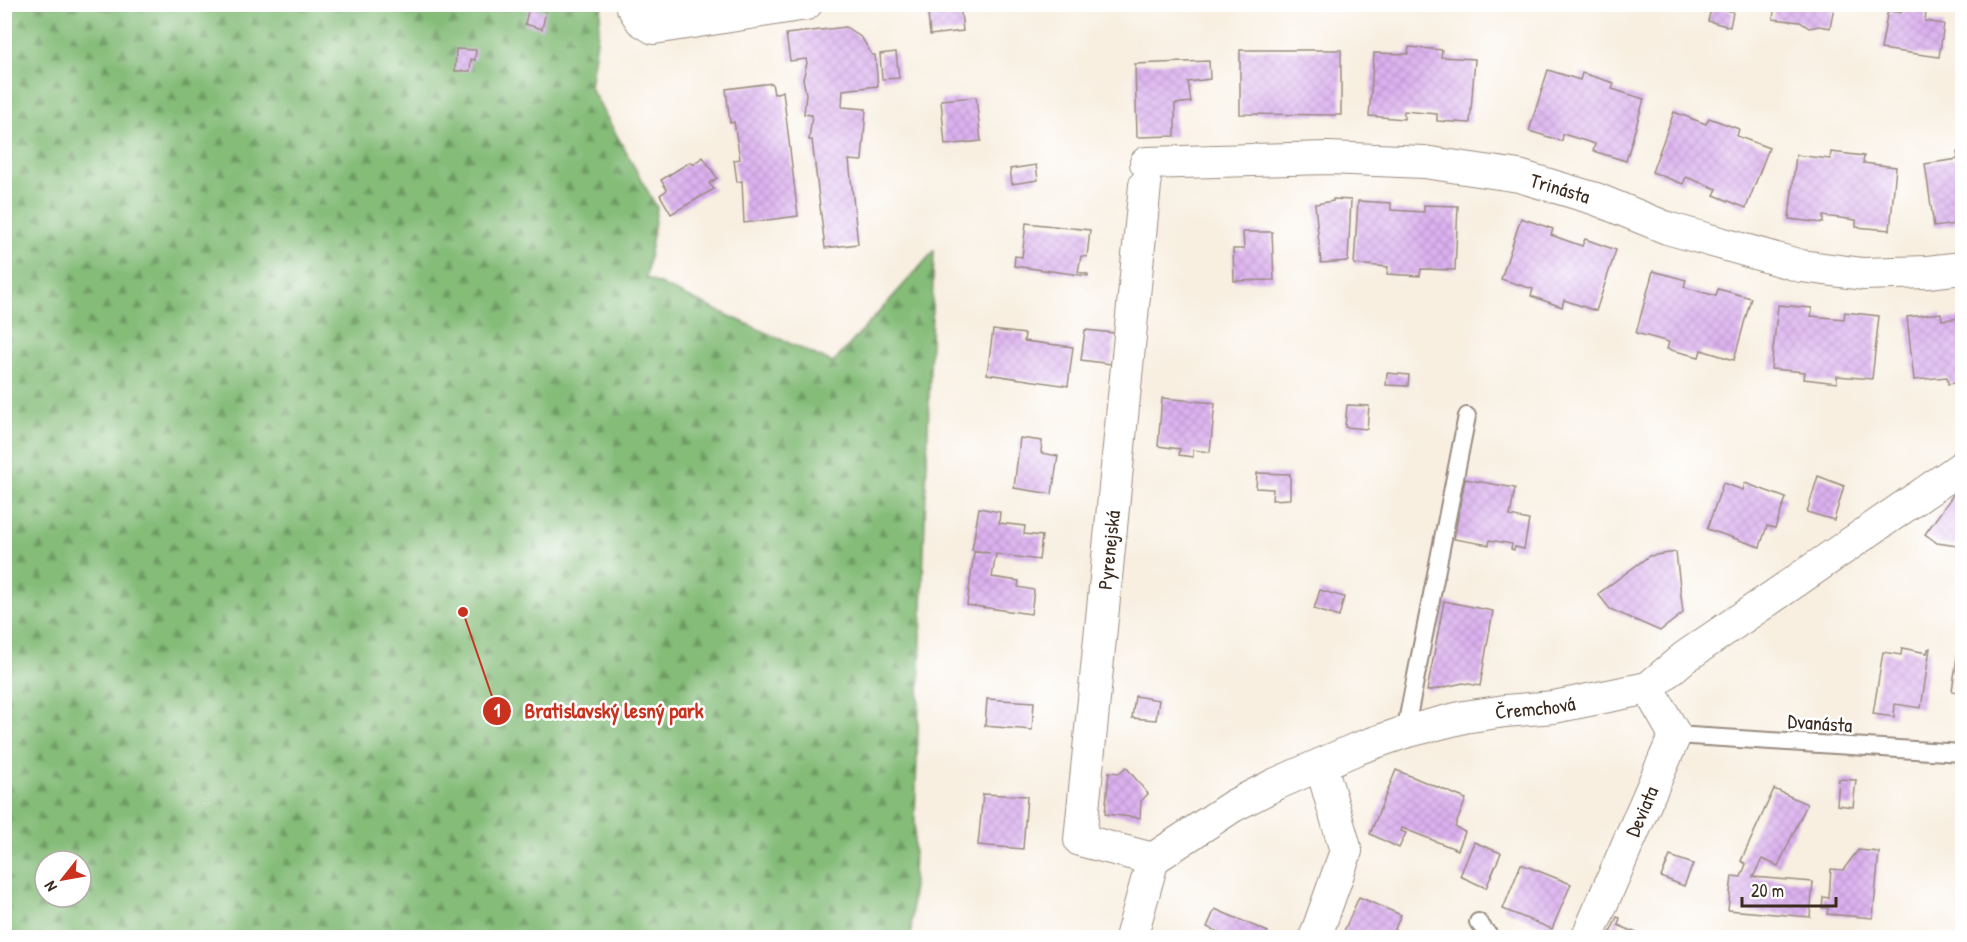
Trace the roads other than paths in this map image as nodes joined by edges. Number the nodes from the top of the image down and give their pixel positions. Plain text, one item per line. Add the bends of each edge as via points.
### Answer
1 (631, 4) edge
2 (806, 4) edge
3 (1146, 174) joint
4 (1962, 268) edge
5 (1467, 416) dead end
6 (1962, 467) edge
7 (1648, 688) junction
8 (1406, 732) junction
9 (1675, 735) junction
10 (1962, 753) edge
11 (1321, 765) junction
12 (1153, 859) junction
13 (1478, 922) dead end
14 (1131, 938) edge
15 (1315, 938) edge
16 (1491, 938) edge
17 (1587, 938) edge

1 - 2 street via 641,20 654,28
3 - 4 street, Trinásta via 1328,158 1424,162 1519,176 1596,198 1667,228 1801,266 1863,274
3 - 12 street, Pyrenejská via 1080,840
5 - 8 lane
6 - 7 street, Čremchová via 1685,657
7 - 8 street, Čremchová via 1554,707 1464,717
7 - 9 street
8 - 11 street, Čremchová
9 - 10 lane, Dvanásta
9 - 17 street, Deviata
11 - 12 street, Čremchová via 1233,806
11 - 15 street via 1346,851
12 - 14 street
13 - 16 lane

